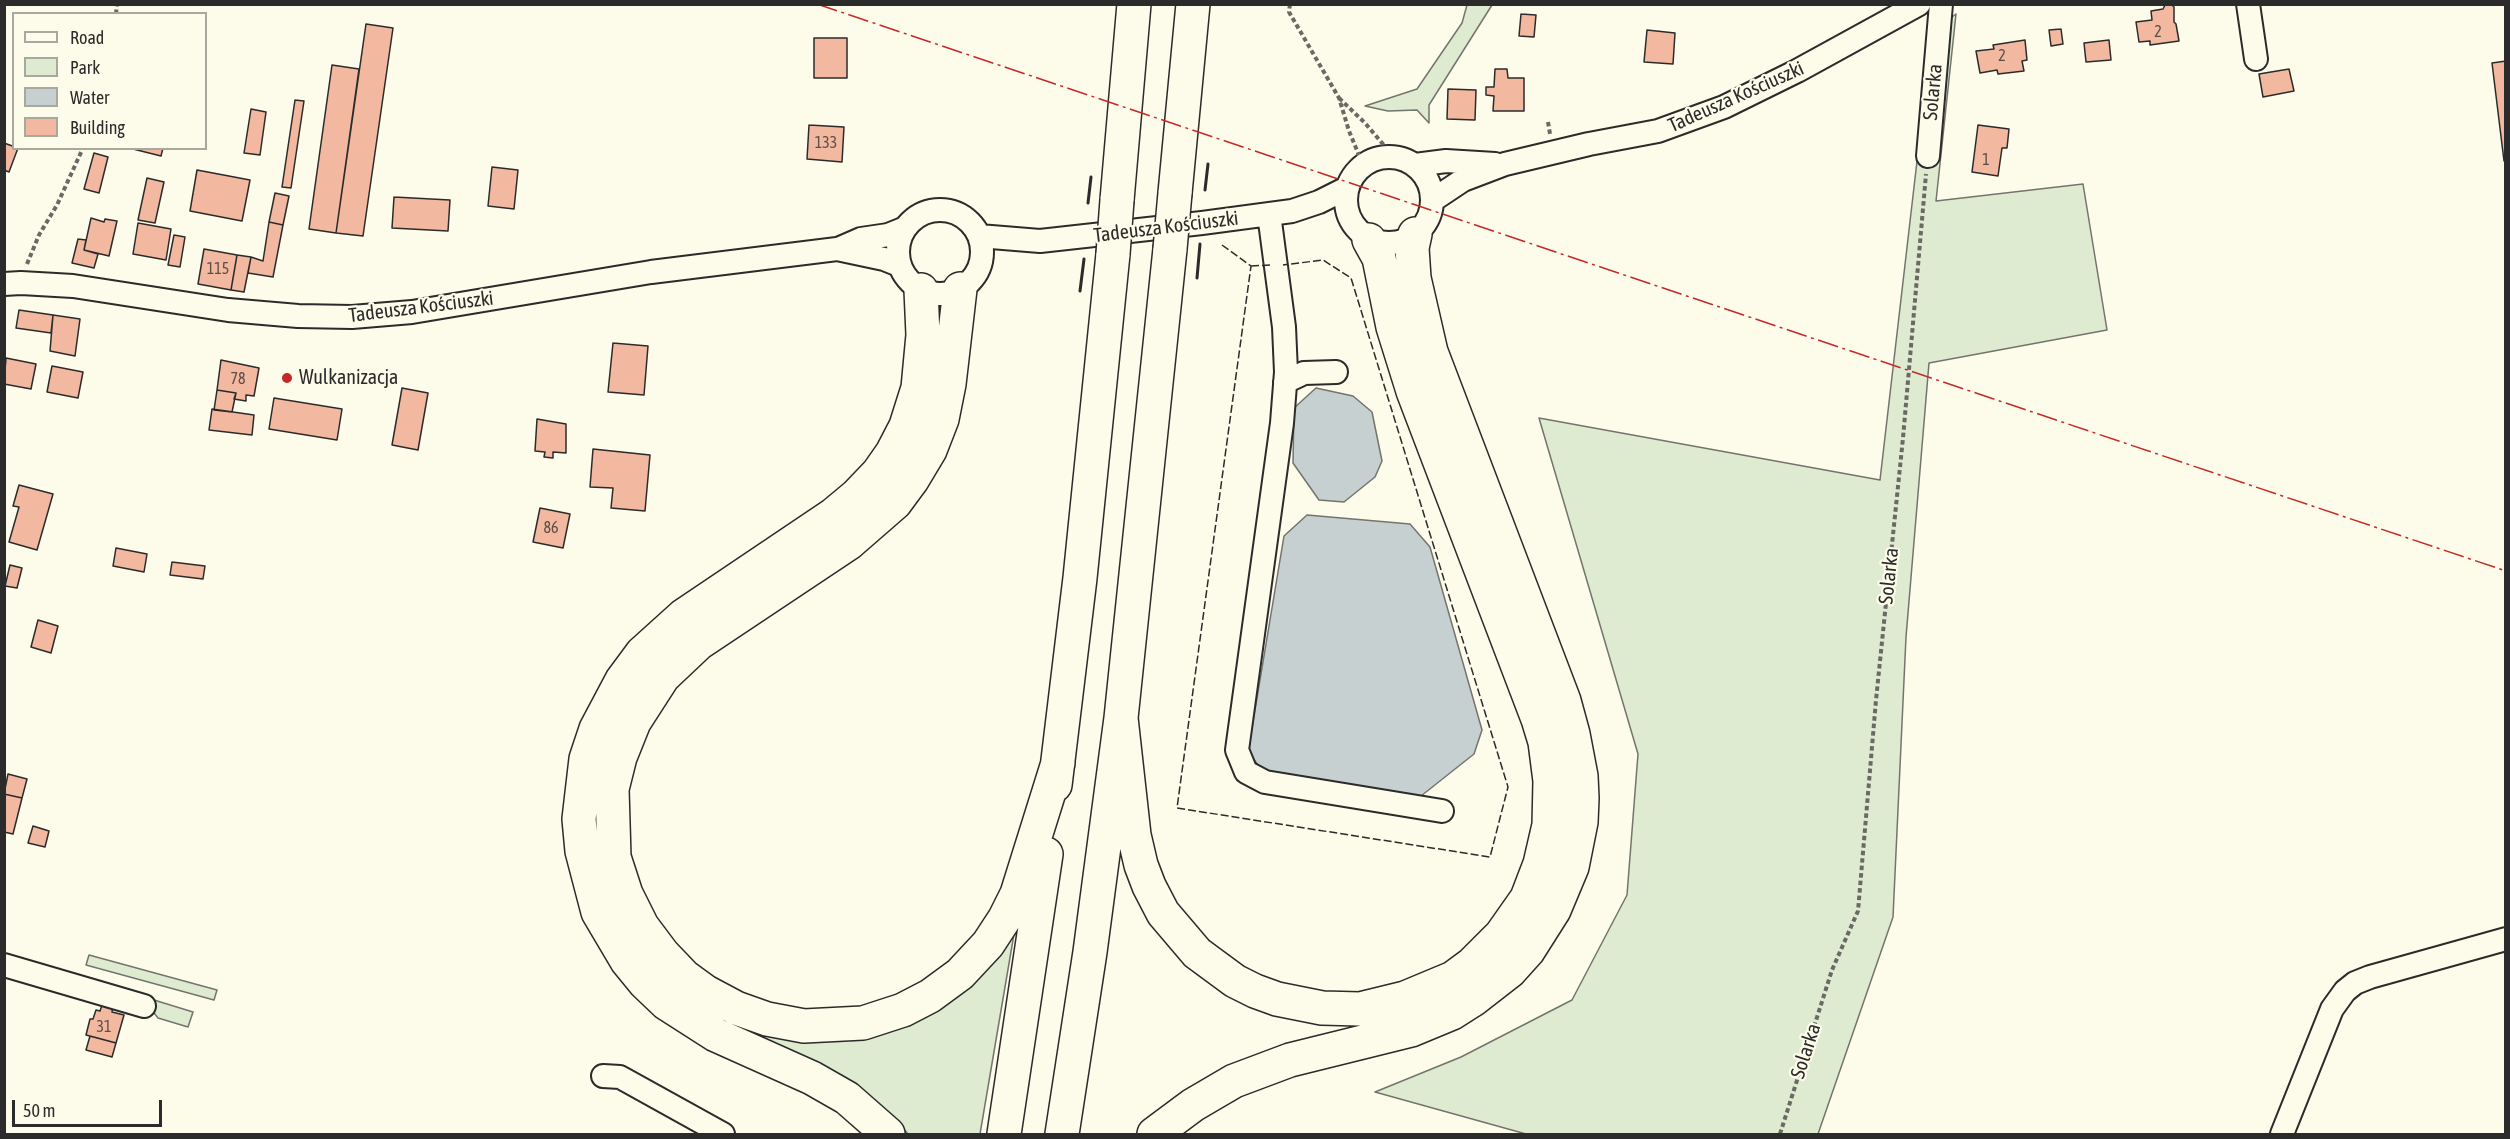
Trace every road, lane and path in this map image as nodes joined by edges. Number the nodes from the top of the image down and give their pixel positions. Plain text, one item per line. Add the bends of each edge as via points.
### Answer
1 (1134, 4) edge
2 (1193, 4) edge
3 (1290, 4) edge
4 (1919, 4) edge
5 (1941, 4) edge
6 (2248, 4) edge
7 (2256, 59) dead end
8 (1339, 98) junction
9 (82, 150) edge
10 (1928, 156) joint
11 (1394, 157) junction
12 (1363, 165) junction
13 (1415, 165) junction
14 (1505, 165) junction
15 (1347, 188) junction
16 (1433, 200) junction
17 (1292, 211) junction
18 (1269, 214) junction
19 (903, 229) junction
20 (1360, 231) junction
21 (1414, 234) junction
22 (979, 236) junction
23 (1040, 241) junction
24 (837, 249) junction
25 (982, 258) junction
26 (899, 265) junction
27 (13, 284) edge
28 (960, 289) junction
29 (921, 290) junction
30 (1336, 372) dead end
31 (1285, 382) junction
32 (1121, 718) junction
33 (1058, 763) junction
34 (1442, 811) dead end
35 (2505, 939) edge
36 (4, 965) edge
37 (144, 1006) dead end
38 (603, 1076) dead end
39 (723, 1134) edge
40 (888, 1134) edge
41 (1004, 1134) edge
42 (1062, 1134) edge
43 (1154, 1134) edge
44 (1780, 1134) edge
45 (2282, 1134) edge

1 - 33 highway, bridge via 1113,255
2 - 32 highway, bridge via 1156,403
3 - 8 path via 1289,12
4 - 14 street, Tadeusza Kościuszki via 1724,107 1658,131
5 - 10 street, Solarka
6 - 7 street
8 - 11 path
8 - 12 path
9 - 27 path
10 - 44 path, Solarka via 1858,911 1832,970
11 - 12 street via 1381,157
11 - 13 street
12 - 15 street
13 - 14 street, Tadeusza Kościuszki via 1446,161
13 - 16 street via 1431,185
14 - 16 street, Tadeusza Kościuszki via 1463,180
15 - 17 street, Tadeusza Kościuszki
15 - 20 street via 1345,205
16 - 21 street
17 - 18 street, Tadeusza Kościuszki
17 - 20 street, Tadeusza Kościuszki via 1340,217
18 - 23 street, Tadeusza Kościuszki
18 - 31 street via 1284,327
19 - 22 street via 921,214 943,209 964,217
19 - 24 street, Tadeusza Kościuszki
19 - 26 street
20 - 21 street via 1384,243 1398,242
20 - 32 highway via 1379,258 1393,327 1413,392 1545,742 1550,781 1549,825 1527,898 1501,935 1472,964 1438,985 1406,998 1360,1009 1322,1008 1255,991 1197,953 1163,913 1149,886 1134,836
21 - 43 highway via 1414,278 1431,352 1574,734 1582,798 1572,867 1554,910 1527,951 1510,971 1474,999 1411,1030 1320,1052 1252,1074 1193,1105
22 - 23 street, Tadeusza Kościuszki
22 - 25 street
23 - 25 street, Tadeusza Kościuszki
24 - 26 street, Tadeusza Kościuszki
24 - 27 street, Tadeusza Kościuszki via 651,272 412,312 352,317 228,310 73,286
25 - 28 street via 974,276
26 - 29 street
28 - 29 street via 945,294
28 - 33 highway via 950,384 942,419 912,480 895,502 857,537 699,643 663,677 634,722 620,757 612,789 614,857 642,926 684,976 706,992 767,1019 804,1026 863,1023 930,996 960,974 987,944 1017,894
29 - 40 highway via 923,335 918,388 892,453 871,480 833,515 683,616 642,653 622,680 596,729 586,759 579,819 582,851 598,912 645,983 666,1003 716,1035 847,1098
30 - 31 street via 1304,374
31 - 34 street via 1237,750 1246,772 1265,782
32 - 42 highway
33 - 41 highway
35 - 45 street via 2370,977 2345,991 2332,1009
36 - 37 street
38 - 39 street via 620,1077

